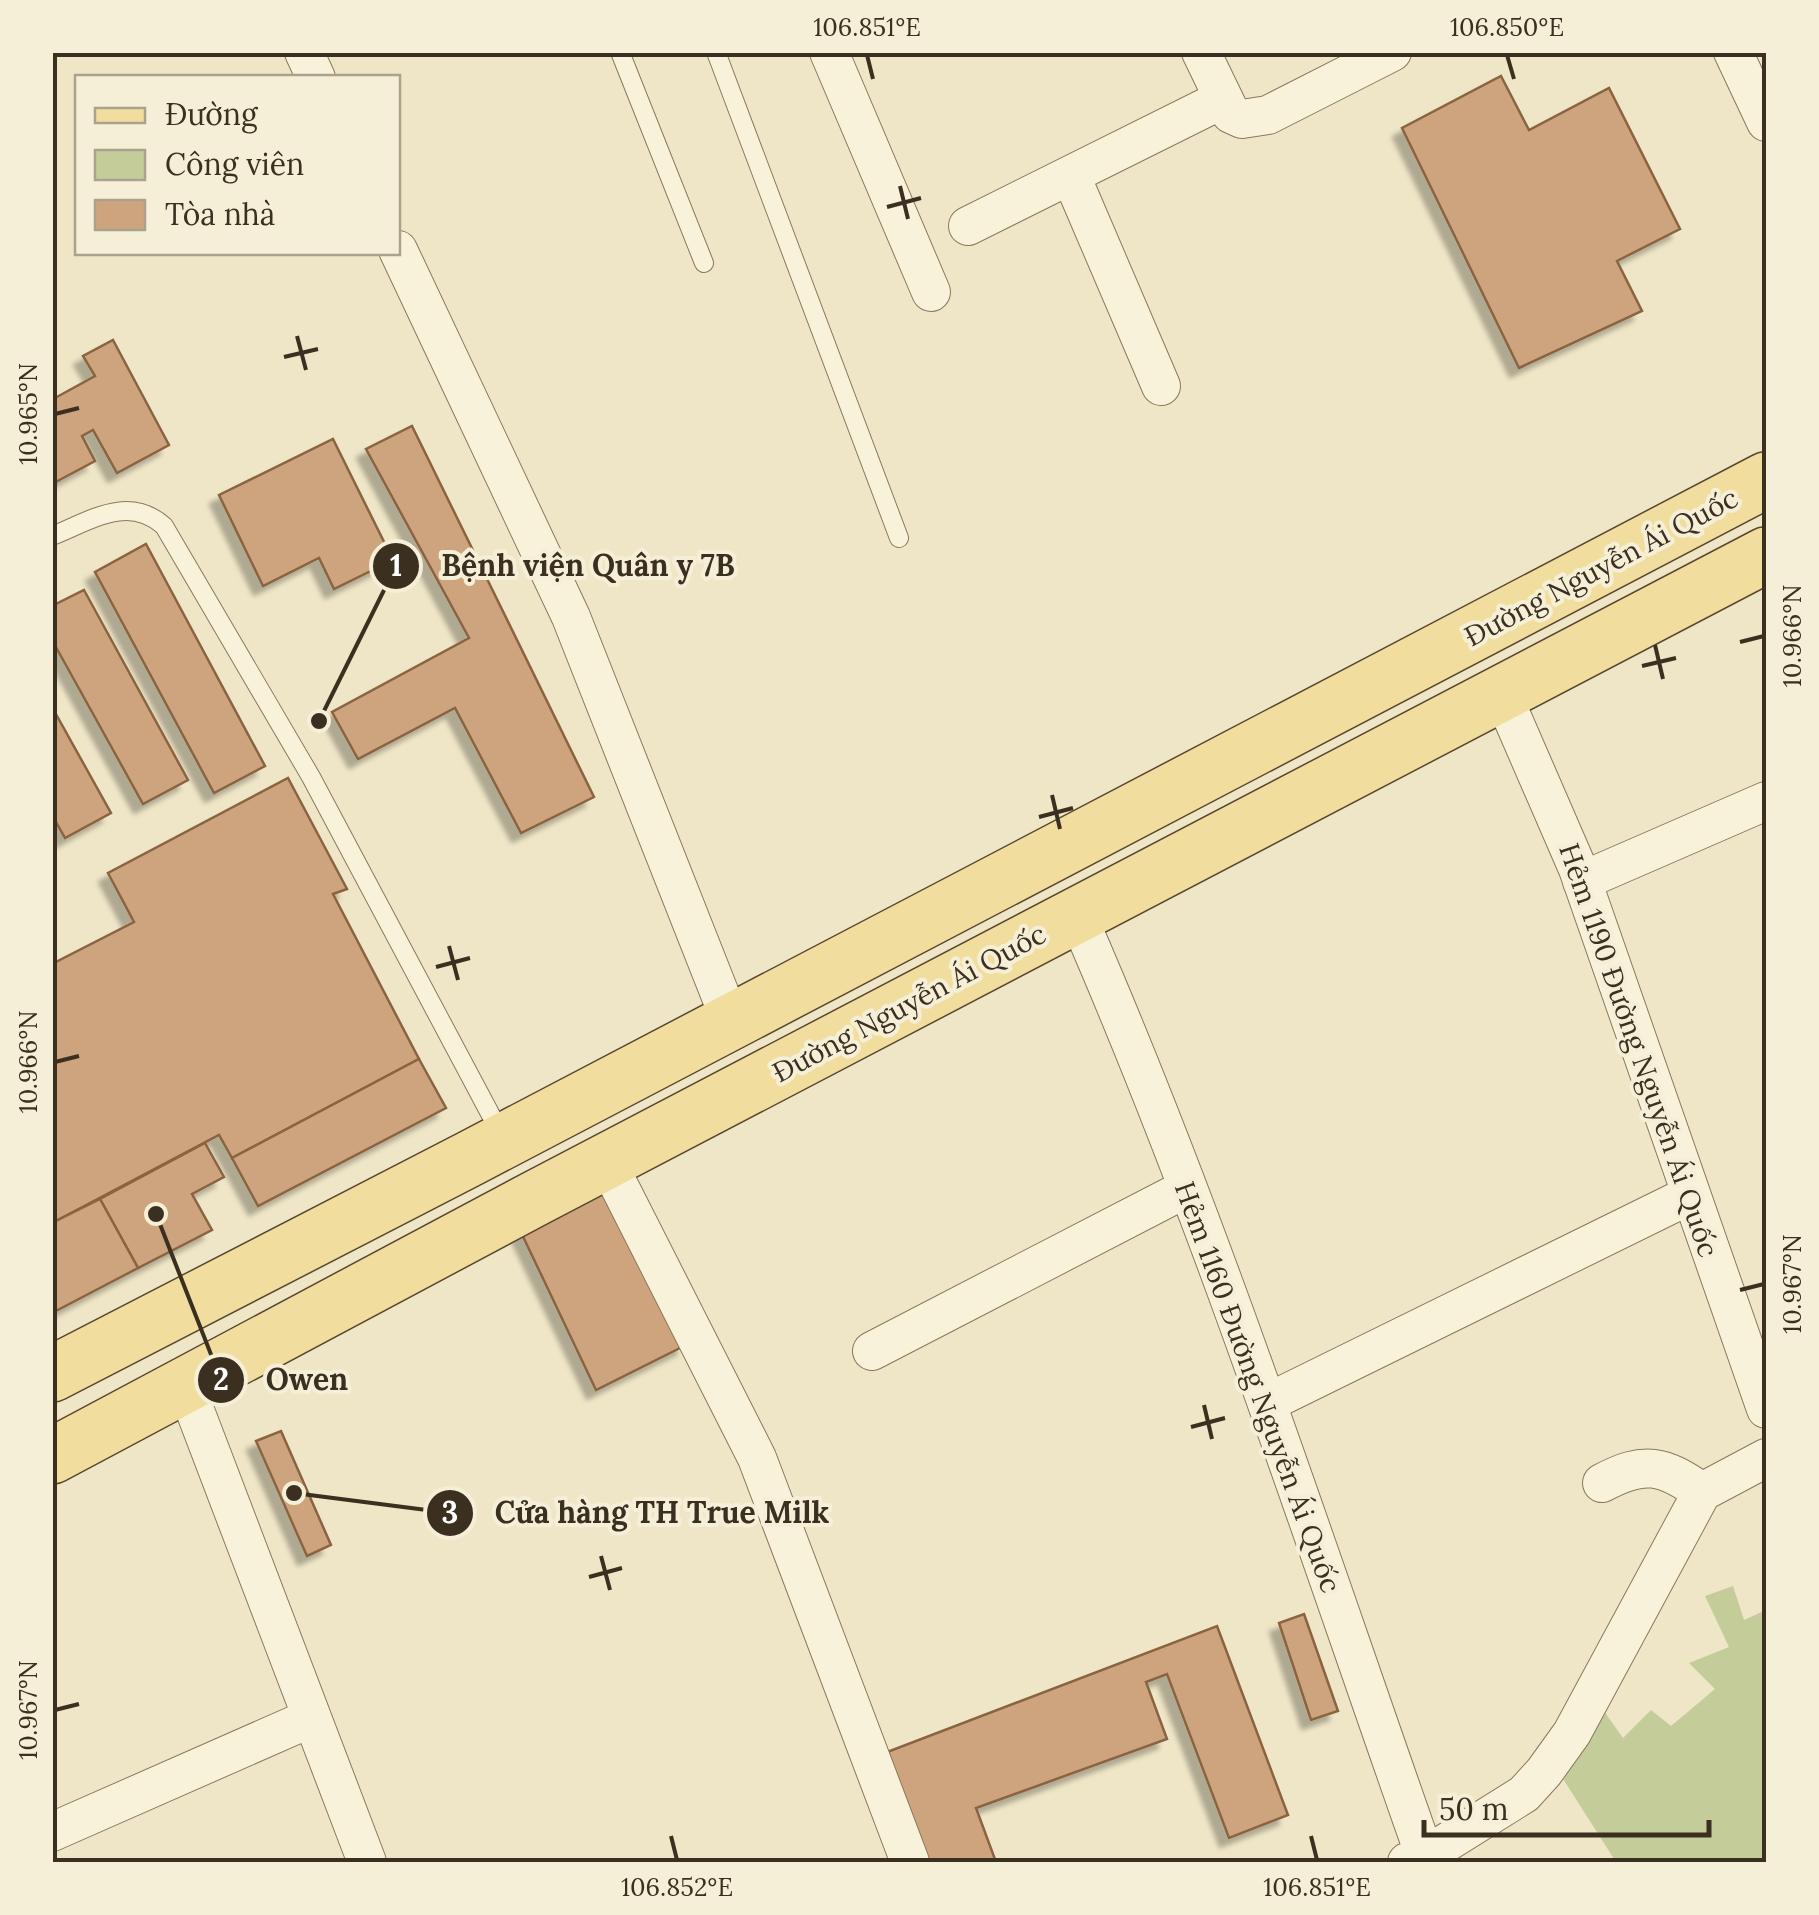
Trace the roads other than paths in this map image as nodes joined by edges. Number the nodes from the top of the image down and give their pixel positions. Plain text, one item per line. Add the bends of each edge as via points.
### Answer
1 (304, 52) edge
2 (620, 52) edge
3 (716, 52) edge
4 (829, 52) edge
5 (1201, 52) edge
6 (1392, 52) edge
7 (1733, 52) edge
8 (315, 75) edge
9 (1223, 99) junction
10 (1766, 122) edge
11 (1072, 176) junction
12 (968, 226) dead end
13 (400, 254) edge
14 (704, 263) dead end
15 (931, 292) dead end
16 (1161, 386) dead end
17 (1766, 480) edge
18 (52, 536) edge
19 (899, 538) dead end
20 (1766, 555) edge
21 (1502, 694) junction
22 (1766, 801) edge
23 (1582, 881) junction
24 (1077, 916) junction
25 (732, 1022) junction
26 (504, 1141) junction
27 (607, 1162) junction
28 (1187, 1188) junction
29 (1690, 1195) junction
30 (536, 1198) junction
31 (872, 1351) dead end
32 (52, 1374) edge
33 (186, 1387) junction
34 (1267, 1402) junction
35 (1766, 1410) edge
36 (52, 1456) edge
37 (1763, 1471) edge
38 (1602, 1483) dead end
39 (1702, 1492) junction
40 (312, 1718) junction
41 (52, 1832) edge
42 (1420, 1860) edge
43 (366, 1862) edge
44 (910, 1862) edge

1 - 8 street
2 - 14 lane
3 - 19 lane
4 - 15 street
5 - 9 street
6 - 9 street via 1256,118 1232,114
7 - 10 street
9 - 11 street
11 - 12 street
11 - 16 street
13 - 25 street via 571,617
17 - 25 main road, Đường Nguyễn Ái Quốc
18 - 26 lane via 116,510 145,512 164,526 311,777
20 - 21 main road, Đường Nguyễn Ái Quốc
21 - 23 street, Hẻm 1190 Đường Nguyễn Ái Quốc
21 - 24 main road, Đường Nguyễn Ái Quốc
22 - 23 street
23 - 29 street, Hẻm 1190 Đường Nguyễn Ái Quốc
24 - 27 main road, Đường Nguyễn Ái Quốc
24 - 28 street, Hẻm 1160 Đường Nguyễn Ái Quốc
25 - 26 main road, Đường Nguyễn Ái Quốc
26 - 30 main road
26 - 32 main road, Đường Nguyễn Ái Quốc
27 - 30 main road, Đường Nguyễn Ái Quốc
27 - 44 street via 757,1458
28 - 31 street
28 - 34 street, Hẻm 1160 Đường Nguyễn Ái Quốc
29 - 34 street
29 - 35 street, Hẻm 1190 Đường Nguyễn Ái Quốc
30 - 33 main road, Đường Nguyễn Ái Quốc
33 - 36 main road, Đường Nguyễn Ái Quốc
33 - 40 street
34 - 42 street, Hẻm 1160 Đường Nguyễn Ái Quốc
37 - 39 street
38 - 39 street via 1652,1468 1670,1470
39 - 42 street via 1572,1734 1544,1772 1524,1794
40 - 41 street
40 - 43 street

